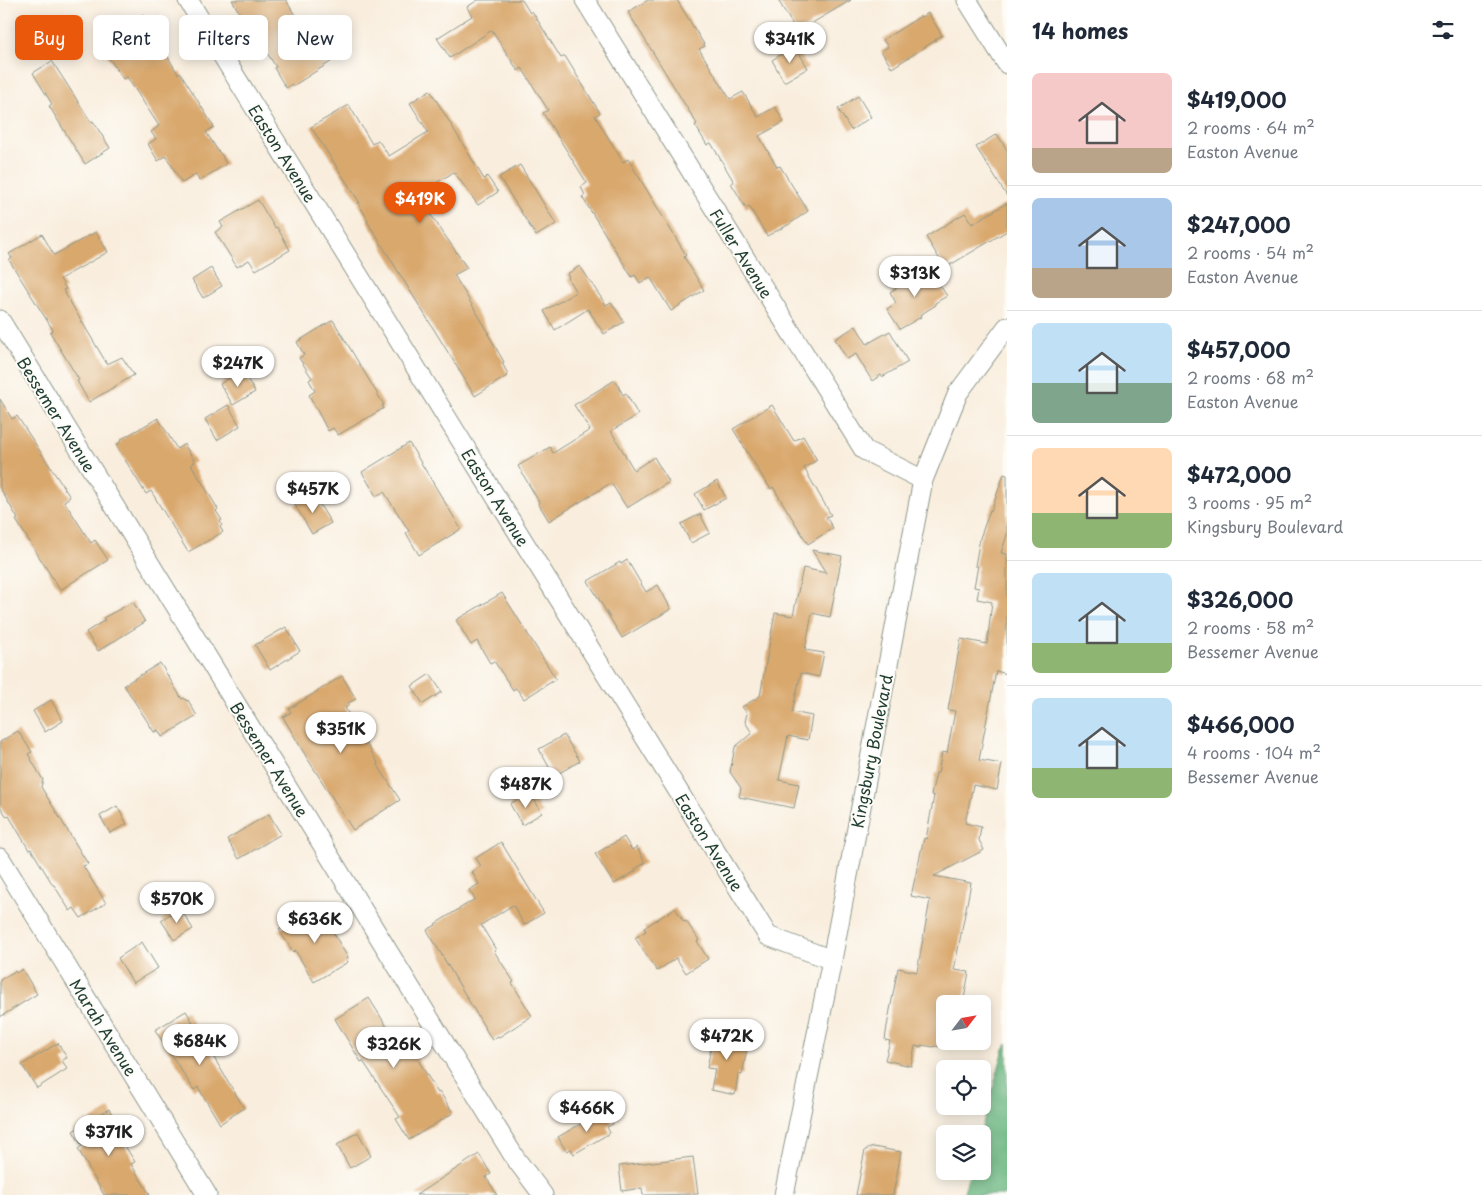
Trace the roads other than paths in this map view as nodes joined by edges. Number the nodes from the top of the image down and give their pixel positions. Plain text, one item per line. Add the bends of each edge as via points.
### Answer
1 (188, 0) edge
2 (585, 0) edge
3 (967, 0) edge
4 (1007, 64) edge
5 (0, 320) edge
6 (1007, 327) edge
7 (923, 480) junction
8 (0, 858) edge
9 (832, 960) junction
10 (207, 1195) edge
11 (543, 1195) edge
12 (784, 1195) edge

1 - 9 street, Easton Avenue via 768,936
2 - 7 street, Fuller Avenue via 864,450
3 - 4 street
5 - 11 street, Bessemer Avenue via 515,1158
6 - 7 street, Kingsbury Boulevard via 958,393
7 - 9 street, Kingsbury Boulevard
8 - 10 street, Marah Avenue
9 - 12 street, Kingsbury Boulevard

